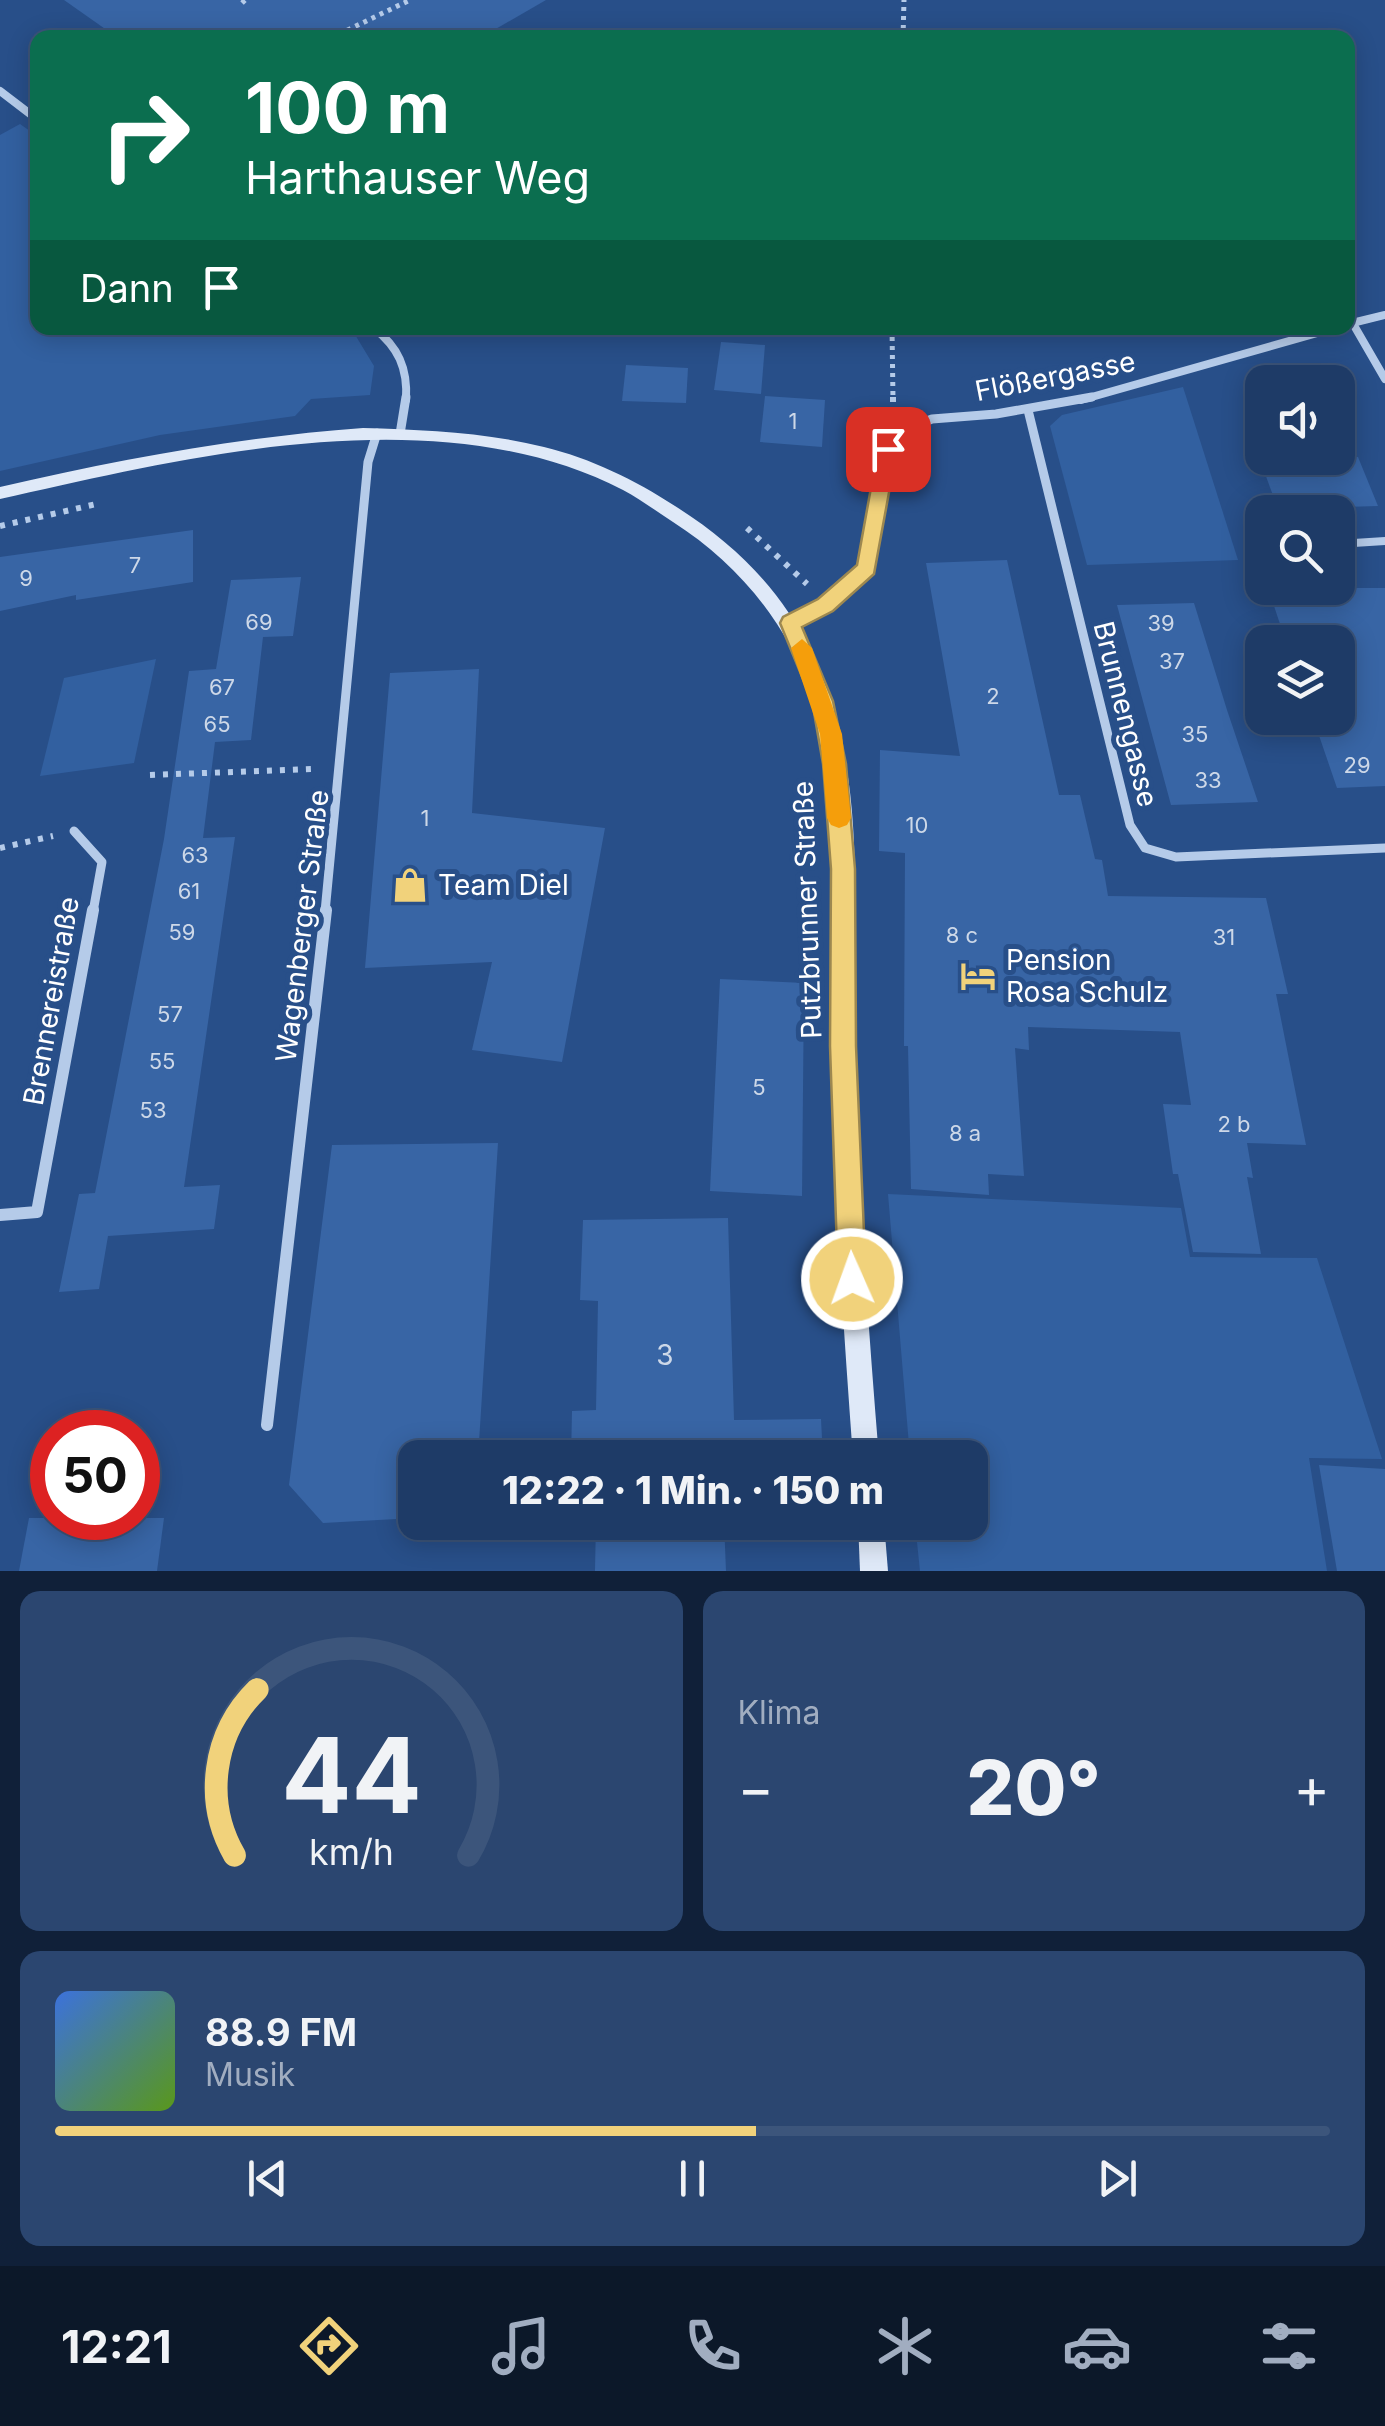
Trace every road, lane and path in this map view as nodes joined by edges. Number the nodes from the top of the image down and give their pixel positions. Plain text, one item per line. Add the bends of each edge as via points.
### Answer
1 (410, 0) edge
2 (904, 0) edge
3 (348, 30) edge
4 (902, 30) edge
5 (0, 90) edge
6 (30, 114) edge
7 (1385, 315) edge
8 (1355, 322) edge
9 (1355, 331) edge
10 (382, 335) edge
11 (892, 335) edge
12 (1311, 335) edge
13 (1385, 380) edge
14 (1028, 410) junction
15 (899, 432) junction
16 (376, 433) junction
17 (400, 434) junction
18 (0, 493) edge
19 (115, 500) dead end
20 (0, 526) edge
21 (1385, 542) edge
22 (1355, 543) edge
23 (790, 623) junction
24 (342, 768) junction
25 (150, 775) dead end
26 (74, 831) joint
27 (0, 848) edge
28 (1385, 848) edge
29 (0, 1215) edge
30 (267, 1425) dead end
31 (865, 1440) edge
32 (871, 1540) edge
33 (874, 1571) edge

1 - 3 path
2 - 4 path
5 - 6 street
7 - 8 street
9 - 13 street
10 - 17 street via 399,349 408,374
11 - 15 path via 891,398
12 - 14 street, Flößergasse
14 - 15 street, Flößergasse via 922,422
14 - 28 street, Brunnengasse via 1130,825 1146,848 1176,857
15 - 23 street via 888,449 867,568 826,605
16 - 17 main road, Putzbrunner Straße
16 - 18 main road, Putzbrunner Straße via 196,450
16 - 24 street, Wagenberger Straße via 368,462
17 - 23 main road, Putzbrunner Straße via 529,451 629,486 726,551
19 - 20 path
21 - 22 lane
23 - 31 main road, Putzbrunner Straße via 822,701 835,764 852,1279
24 - 25 path
24 - 30 street, Wagenberger Straße
26 - 27 path
26 - 29 street, Brennereistraße via 102,862 40,1198 37,1212
32 - 33 main road

